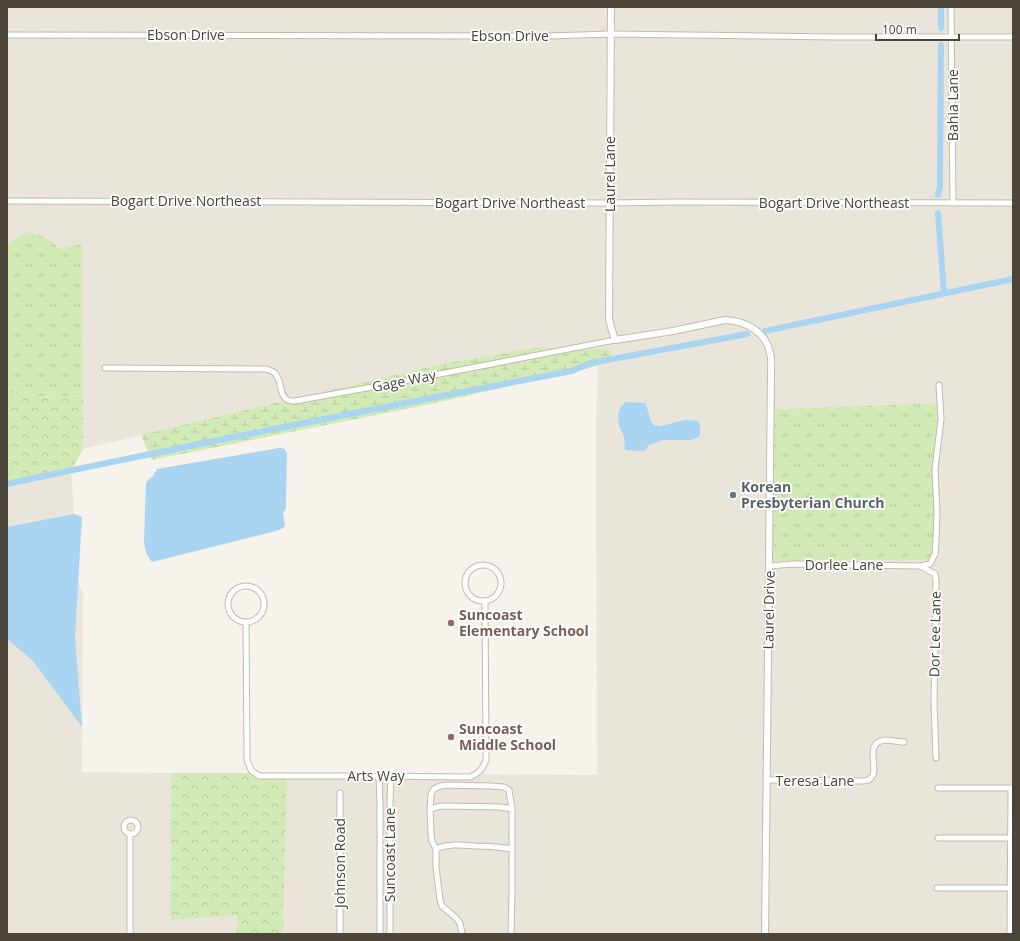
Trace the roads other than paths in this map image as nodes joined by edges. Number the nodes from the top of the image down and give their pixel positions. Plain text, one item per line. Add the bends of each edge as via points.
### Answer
1 (611, 7) edge
2 (951, 7) edge
3 (611, 34) junction
4 (7, 35) edge
5 (952, 37) junction
6 (1013, 37) edge
7 (7, 201) edge
8 (609, 203) junction
9 (953, 203) junction
10 (1013, 203) edge
11 (718, 321) joint
12 (615, 340) junction
13 (105, 368) dead end
14 (939, 385) dead end
15 (769, 566) junction
16 (920, 566) junction
17 (485, 601) junction
18 (246, 622) junction
19 (904, 742) dead end
20 (936, 758) dead end
21 (379, 776) junction
22 (392, 776) junction
23 (767, 780) junction
24 (938, 788) dead end
25 (1012, 788) edge
26 (340, 793) dead end
27 (430, 809) junction
28 (512, 809) junction
29 (130, 834) dead end
30 (938, 838) dead end
31 (1012, 838) edge
32 (512, 848) junction
33 (436, 849) junction
34 (937, 888) dead end
35 (1011, 888) edge
36 (130, 934) edge
37 (340, 934) edge
38 (380, 934) edge
39 (390, 934) edge
40 (462, 934) edge
41 (511, 934) edge
42 (765, 934) edge
43 (1010, 934) edge

1 - 3 street, Laurel Lane
2 - 5 street, Bahia Lane
3 - 4 street, Ebson Drive
3 - 5 street, Ebson Drive
3 - 8 street, Laurel Lane
5 - 6 street, Ebson Drive
5 - 9 street, Bahia Lane
7 - 8 street, Bogart Drive Northeast
8 - 9 street, Bogart Drive Northeast
8 - 12 street, Laurel Lane via 609,319
9 - 10 street, Bogart Drive Northeast
11 - 12 street, Gage Way
11 - 15 street, Laurel Drive via 731,320 750,326 765,340 771,354
12 - 13 street, Gage Way via 295,401 284,396 272,370
14 - 16 street via 940,419 935,469 935,554 930,564
15 - 16 street, Dorlee Lane
15 - 23 street, Laurel Drive
16 - 20 street, Dor Lee Lane via 935,574 936,580
17 - 17 street via 496,596 500,590 501,578 498,572 487,565 475,566 470,569 465,579 466,591 474,599
17 - 22 street, Arts Way via 486,760 483,768 470,776
18 - 18 street via 235,619 228,604 234,589 245,585 256,588 264,603 261,614
18 - 21 street, Arts Way via 246,760 251,770 259,776
19 - 23 street, Teresa Lane via 884,740 877,743 873,755 873,775 869,780
21 - 22 street, Arts Way
21 - 38 street, Suncoast Lane
22 - 39 street, Suncoast Lane
23 - 42 street, Laurel Drive
24 - 25 street
25 - 31 street
26 - 37 street, Johnson Road
27 - 28 street via 441,806
27 - 28 street via 434,789 449,785 504,787 509,790
27 - 33 street via 432,841
28 - 32 street
29 - 36 street
30 - 31 street
31 - 35 street
32 - 33 street via 448,845
32 - 41 street
33 - 40 street via 440,900 442,906 460,923
34 - 35 street
35 - 43 street

